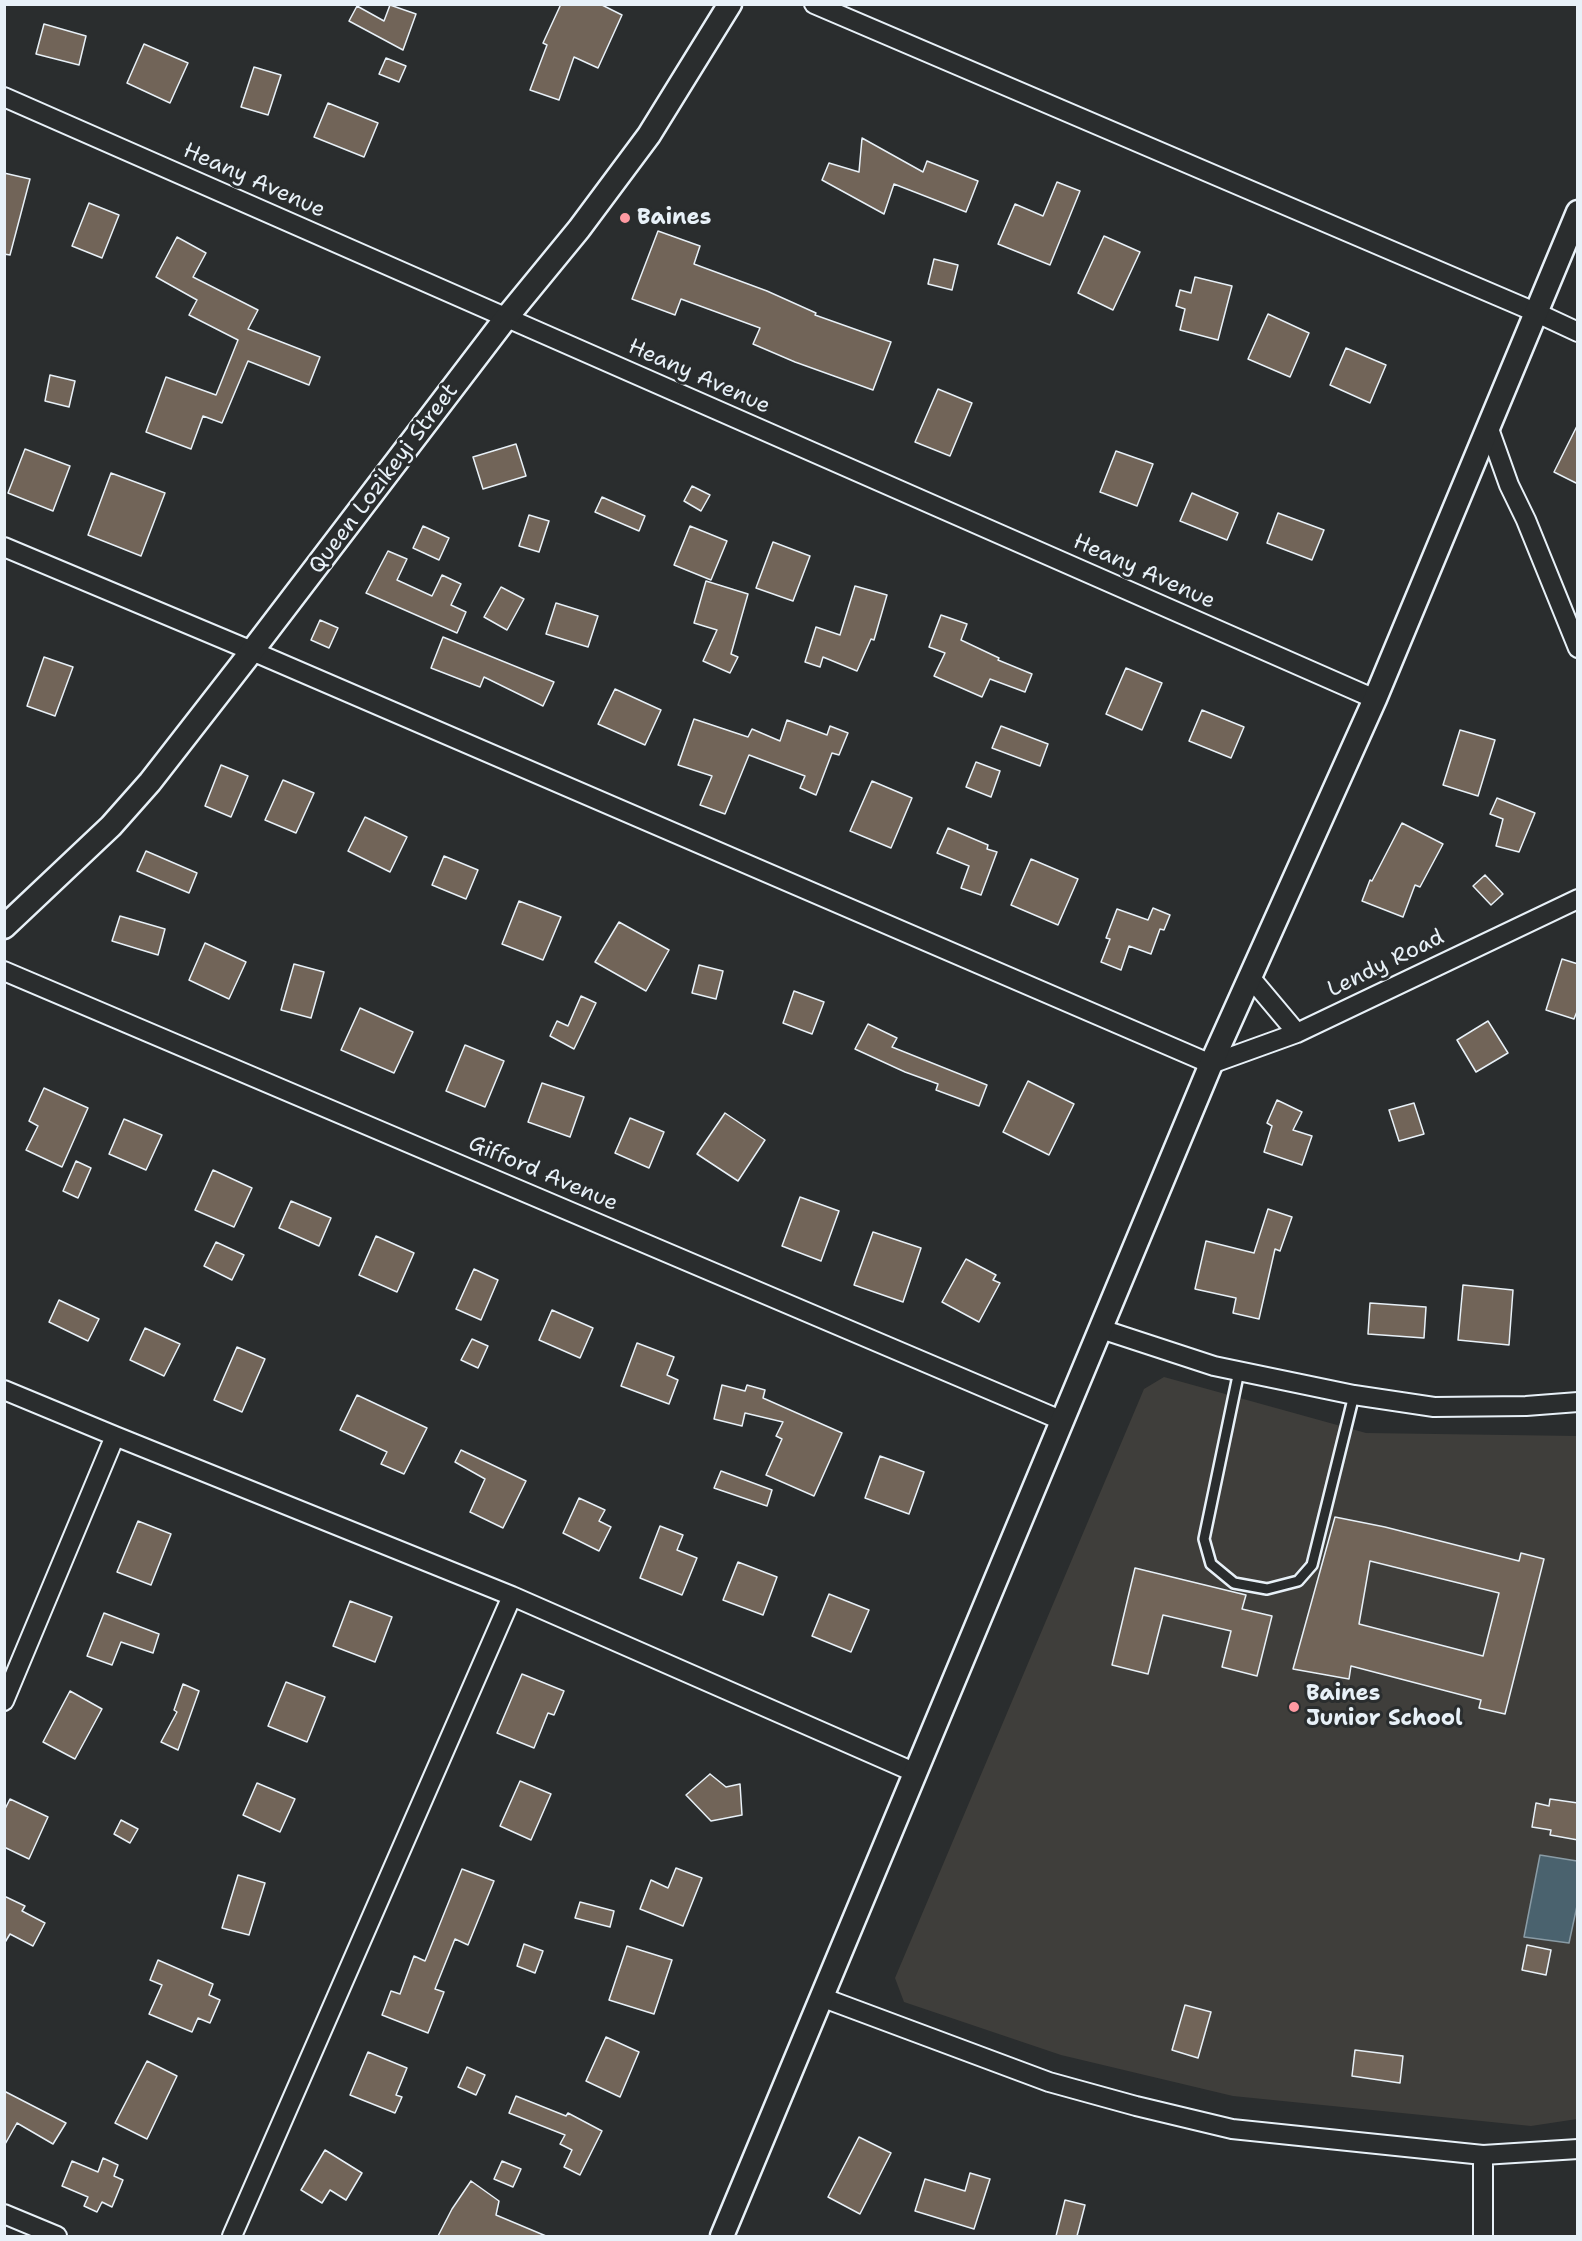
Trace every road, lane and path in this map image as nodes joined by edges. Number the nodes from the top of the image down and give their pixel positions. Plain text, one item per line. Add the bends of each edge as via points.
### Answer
1 (730, 4) edge
2 (813, 4) edge
3 (4, 97) edge
4 (1578, 212) edge
5 (1535, 312) junction
6 (506, 318) junction
7 (1578, 332) edge
8 (1488, 426) junction
9 (4, 547) edge
10 (1578, 648) edge
11 (252, 651) junction
12 (1375, 699) junction
13 (1578, 899) edge
14 (4, 927) edge
15 (4, 971) edge
16 (1250, 977) junction
17 (1297, 1033) junction
18 (1211, 1064) junction
19 (1101, 1329) junction
20 (1239, 1371) junction
21 (4, 1390) edge
22 (1354, 1395) junction
23 (1578, 1402) edge
24 (1063, 1421) junction
25 (115, 1436) junction
26 (512, 1596) junction
27 (4, 1701) edge
28 (916, 1773) junction
29 (821, 1997) junction
30 (1578, 2149) edge
31 (1483, 2155) junction
32 (4, 2214) edge
33 (57, 2236) edge
34 (232, 2236) edge
35 (722, 2236) edge
36 (1483, 2236) edge

1 - 6 street, Queen Lozikeyi Street via 649,135 579,230
2 - 5 street
3 - 6 street, Heany Avenue
4 - 5 street
5 - 7 street
5 - 8 street
6 - 11 street, Queen Lozikeyi Street
6 - 12 street, Heany Avenue
8 - 10 street
8 - 12 street
9 - 11 street
11 - 14 street, Queen Lozikeyi Street via 111,826
11 - 18 street
12 - 16 street
13 - 17 street, Lendy Road
15 - 24 street, Gifford Avenue
16 - 17 street
16 - 18 street
17 - 18 street, Lendy Road
18 - 19 street
19 - 20 street
19 - 24 street
20 - 22 street
20 - 22 lane via 1204,1539 1211,1564 1234,1583 1267,1589 1298,1581 1312,1565
21 - 25 street
22 - 23 street via 1434,1407
24 - 28 street
25 - 26 street
25 - 27 street
26 - 28 street
26 - 34 street
28 - 29 street
29 - 31 street via 1049,2082 1232,2129
29 - 35 street
30 - 31 street
31 - 36 street
32 - 33 street

